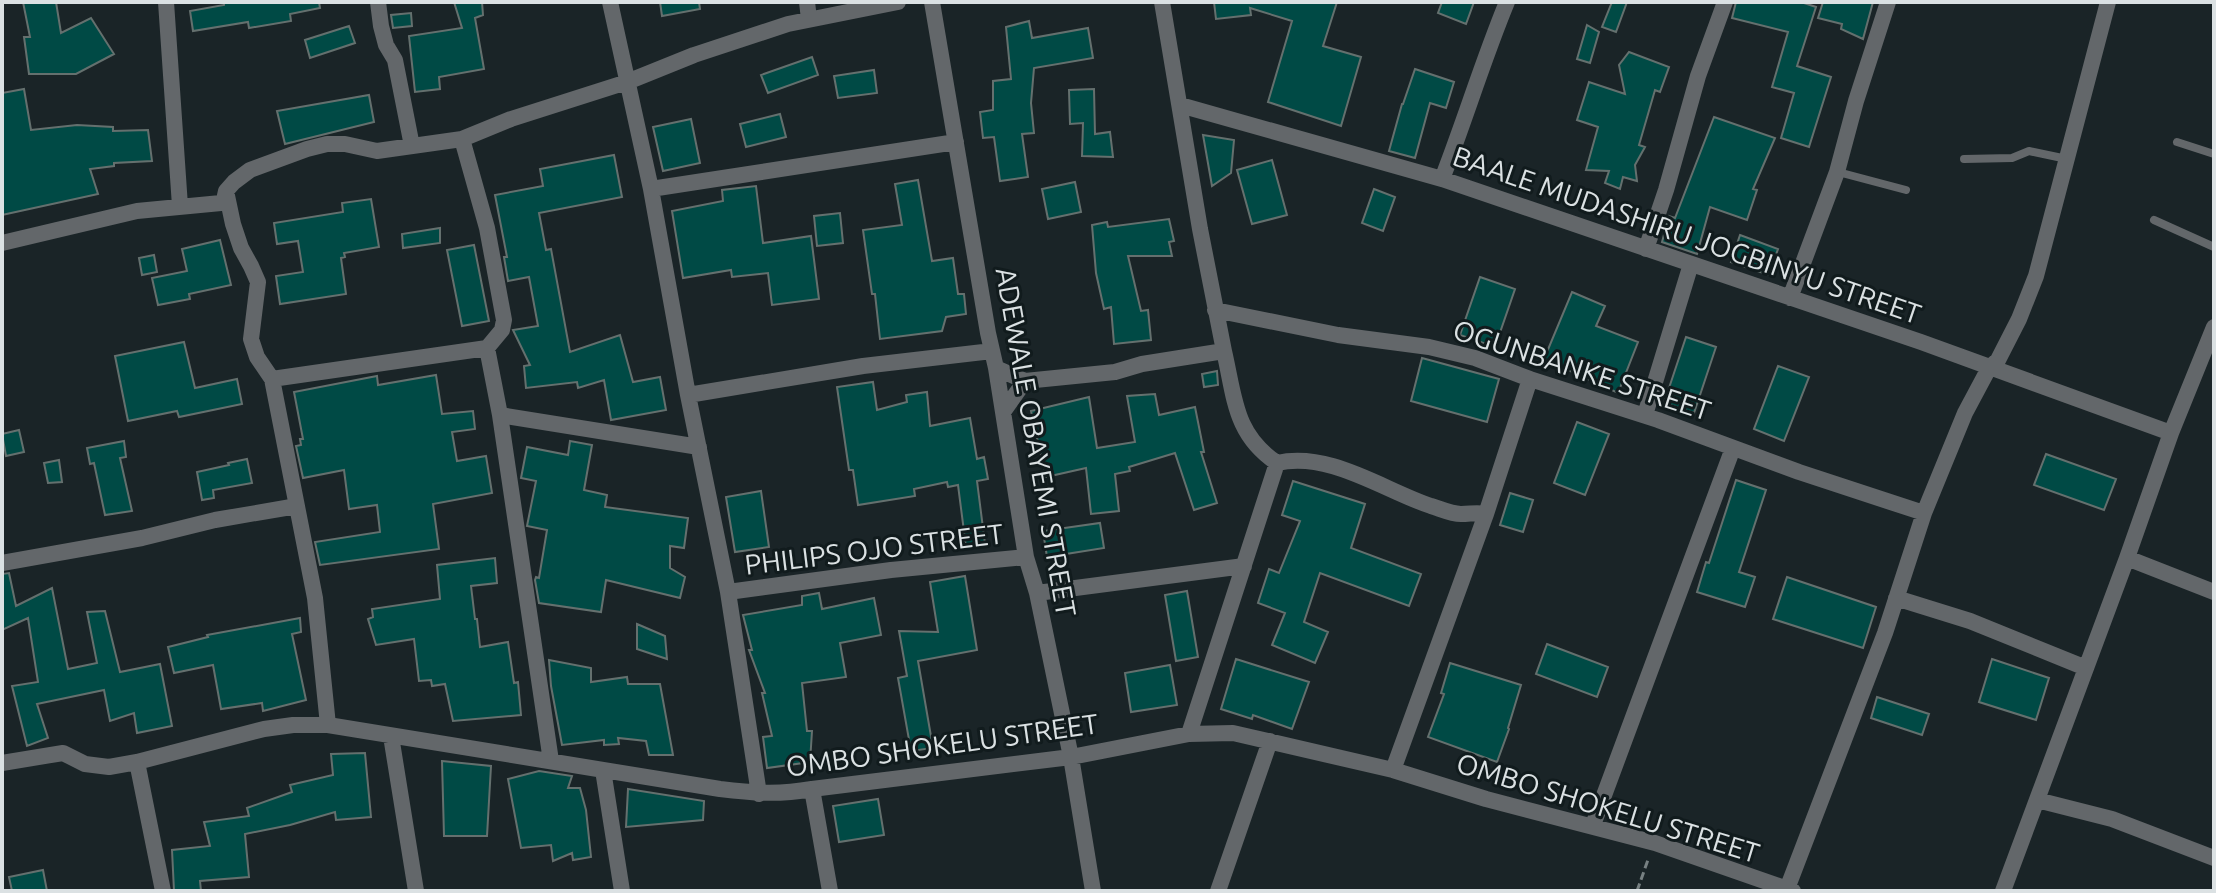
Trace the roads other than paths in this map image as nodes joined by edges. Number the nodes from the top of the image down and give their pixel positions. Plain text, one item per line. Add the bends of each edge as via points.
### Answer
1 (166, 2) edge
2 (378, 2) edge
3 (610, 2) edge
4 (807, 2) edge
5 (898, 2) edge
6 (932, 2) edge
7 (1162, 2) edge
8 (1507, 2) edge
9 (1725, 2) edge
10 (1888, 2) edge
11 (2108, 2) edge
12 (809, 19) junction
13 (627, 82) junction
14 (1180, 105) junction
15 (462, 139) junction
16 (956, 142) junction
17 (2177, 142) dead end
18 (412, 146) junction
19 (2214, 154) edge
20 (1964, 159) dead end
21 (2067, 160) junction
22 (1837, 172) junction
23 (1442, 179) junction
24 (651, 189) junction
25 (1906, 190) dead end
26 (226, 191) junction
27 (180, 206) junction
28 (2154, 220) dead end
29 (2, 243) edge
30 (2214, 247) edge
31 (1646, 249) junction
32 (1691, 264) junction
33 (1790, 298) junction
34 (1215, 310) junction
35 (2214, 327) edge
36 (487, 348) junction
37 (1224, 351) junction
38 (994, 359) junction
39 (1989, 368) junction
40 (272, 379) junction
41 (1530, 379) junction
42 (1025, 381) junction
43 (688, 395) junction
44 (1003, 412) junction
45 (500, 415) junction
46 (1645, 415) junction
47 (2171, 433) junction
48 (699, 447) junction
49 (1733, 448) junction
50 (1277, 463) junction
51 (297, 506) junction
52 (1924, 513) junction
53 (1486, 514) junction
54 (1026, 557) junction
55 (2127, 558) junction
56 (2, 563) edge
57 (1244, 566) junction
58 (728, 592) junction
59 (2214, 592) edge
60 (1037, 593) junction
61 (1896, 598) junction
62 (2086, 668) junction
63 (328, 725) junction
64 (1189, 734) junction
65 (391, 736) junction
66 (1270, 741) junction
67 (1071, 757) junction
68 (551, 761) junction
69 (137, 762) junction
70 (2, 763) edge
71 (603, 770) junction
72 (1393, 770) junction
73 (812, 789) junction
74 (759, 794) junction
75 (2037, 800) junction
76 (1593, 825) junction
77 (2214, 858) edge
78 (1790, 890) edge
79 (163, 891) edge
80 (416, 891) edge
81 (622, 891) edge
82 (830, 891) edge
83 (1093, 891) edge
84 (1218, 891) edge
85 (2003, 891) edge

1 - 27 street
2 - 18 street
3 - 13 street
4 - 12 street
5 - 12 street
6 - 16 street, ADEWALE OBAYEMI STREET
7 - 14 street
8 - 23 street
9 - 31 street
10 - 22 street
11 - 21 street
12 - 13 street
13 - 15 street
13 - 24 street
14 - 23 street, BAALE MUDASHIRU JOGBINYU STREET
14 - 34 street
15 - 18 street
15 - 36 street via 487,228 504,320
16 - 24 street
16 - 38 street, ADEWALE OBAYEMI STREET
17 - 19 lane
18 - 26 street via 377,151 327,144 250,170
20 - 21 lane via 2012,158 2029,151
21 - 39 street via 2036,276 2019,319
22 - 25 lane
22 - 33 street
23 - 31 street, BAALE MUDASHIRU JOGBINYU STREET
24 - 43 street
26 - 27 street via 221,203
26 - 40 street via 241,248 258,282 251,339
27 - 29 street
28 - 30 lane
31 - 32 street, BAALE MUDASHIRU JOGBINYU STREET
32 - 33 street, BAALE MUDASHIRU JOGBINYU STREET
32 - 46 street
33 - 39 street, BAALE MUDASHIRU JOGBINYU STREET
34 - 37 street
34 - 41 street, OGUNBANKE STREET via 1429,347
35 - 47 street
36 - 40 street
36 - 45 street
37 - 42 street via 1115,372
37 - 50 street via 1245,433
38 - 42 street
38 - 43 street via 863,366
38 - 44 street, ADEWALE OBAYEMI STREET
39 - 47 street, BAALE MUDASHIRU JOGBINYU STREET
39 - 52 street
40 - 51 street
41 - 46 street, OGUNBANKE STREET
41 - 53 street
42 - 44 street
43 - 48 street
44 - 54 street, ADEWALE OBAYEMI STREET
45 - 48 street
45 - 68 street
46 - 49 street, OGUNBANKE STREET
47 - 55 street
48 - 58 street
49 - 52 street, OGUNBANKE STREET
49 - 76 street
50 - 53 street via 1311,462 1367,477 1447,511
50 - 57 street
51 - 56 street
51 - 63 street via 315,598
52 - 61 street
53 - 72 street
54 - 58 street, PHILIPS OJO STREET
54 - 60 street, ADEWALE OBAYEMI STREET
55 - 59 street
55 - 62 street
57 - 60 street
57 - 64 street
58 - 74 street
60 - 67 street, ADEWALE OBAYEMI STREET
61 - 62 street via 1970,621
61 - 78 street
62 - 75 street
63 - 65 street, OMBO SHOKELU STREET
63 - 69 street, OMBO SHOKELU STREET via 264,729
64 - 66 street, OMBO SHOKELU STREET via 1233,733
64 - 67 street, OMBO SHOKELU STREET
65 - 68 street, OMBO SHOKELU STREET
65 - 80 street
66 - 72 street, OMBO SHOKELU STREET
66 - 84 street
67 - 73 street, OMBO SHOKELU STREET
67 - 83 street, ADEWALE OBAYEMI STREET
68 - 71 street, OMBO SHOKELU STREET
69 - 70 street, OMBO SHOKELU STREET via 109,767 85,764 63,753
69 - 79 street
71 - 74 street, OMBO SHOKELU STREET
71 - 81 street
72 - 76 street, OMBO SHOKELU STREET
73 - 74 street, OMBO SHOKELU STREET
73 - 82 street
75 - 77 street via 2112,819
75 - 85 street
76 - 78 street, OMBO SHOKELU STREET

